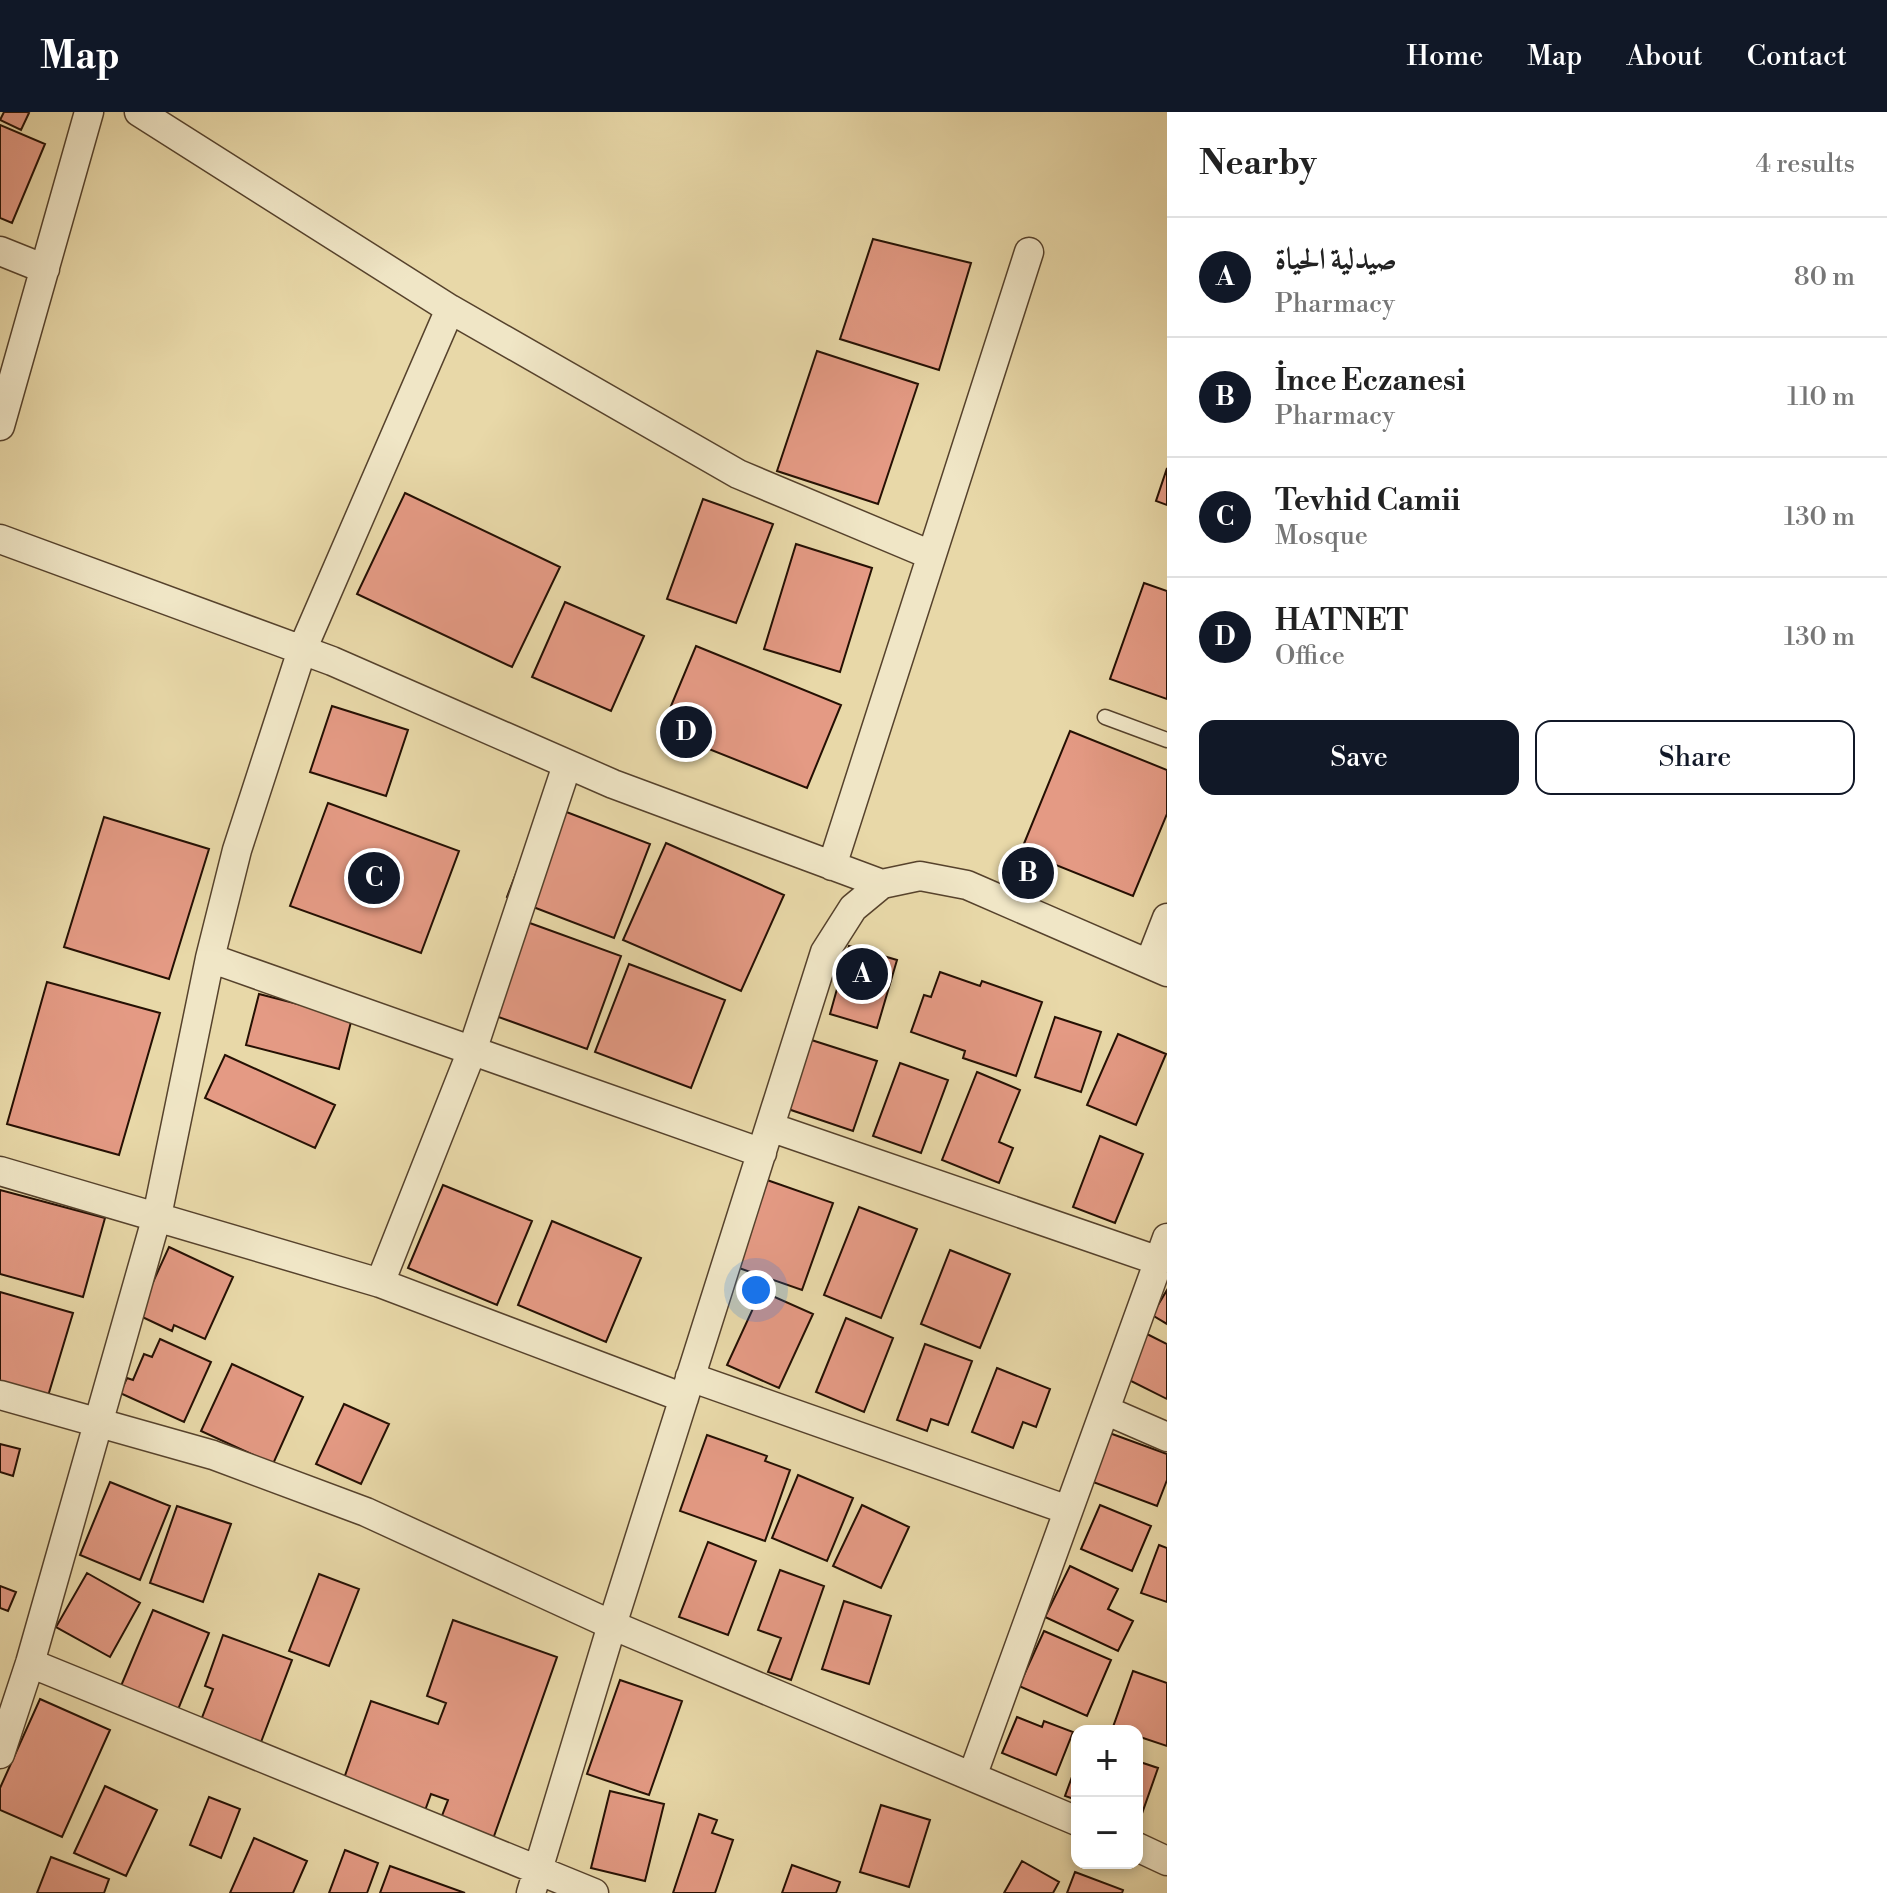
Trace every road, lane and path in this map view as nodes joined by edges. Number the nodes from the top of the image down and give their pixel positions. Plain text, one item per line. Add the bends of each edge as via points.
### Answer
1 (89, 112) edge
2 (139, 112) edge
3 (0, 251) edge
4 (1029, 252) dead end
5 (45, 269) junction
6 (450, 309) junction
7 (0, 426) edge
8 (0, 539) edge
9 (931, 555) junction
10 (302, 650) junction
11 (1105, 717) dead end
12 (1167, 740) edge
13 (567, 765) junction
14 (832, 866) junction
15 (882, 884) junction
16 (1167, 918) edge
17 (210, 958) junction
18 (1158, 968) edge
19 (473, 1048) junction
20 (766, 1140) junction
21 (0, 1171) edge
22 (157, 1216) junction
23 (1163, 1250) edge
24 (380, 1283) junction
25 (687, 1388) junction
26 (0, 1395) edge
27 (1105, 1410) junction
28 (98, 1421) junction
29 (1167, 1437) edge
30 (1068, 1510) junction
31 (612, 1625) junction
32 (30, 1663) junction
33 (0, 1754) edge
34 (973, 1774) junction
35 (1071, 1818) edge
36 (1143, 1850) edge
37 (1167, 1861) edge
38 (534, 1882) edge
39 (594, 1893) edge

1 - 5 street
2 - 6 street
3 - 5 street
4 - 9 street
5 - 7 street
6 - 9 street via 738,474
6 - 10 street
8 - 10 street
9 - 14 street
10 - 13 street
10 - 17 street via 237,850
11 - 12 lane
13 - 14 street
13 - 19 street
14 - 15 street
15 - 18 street via 920,876 967,885
15 - 20 street via 853,908 825,952
16 - 18 street
17 - 19 street
17 - 22 street
19 - 20 street
19 - 24 street
20 - 23 street
20 - 25 street
21 - 22 street
22 - 24 street
22 - 28 street
23 - 27 street
24 - 25 street
25 - 30 street
25 - 31 street
26 - 28 street
27 - 29 street
27 - 30 street
28 - 31 street via 213,1455 366,1512
28 - 32 street
30 - 34 street
31 - 34 street
31 - 38 street
32 - 33 street
32 - 38 street
34 - 35 street
36 - 37 street
38 - 39 street

